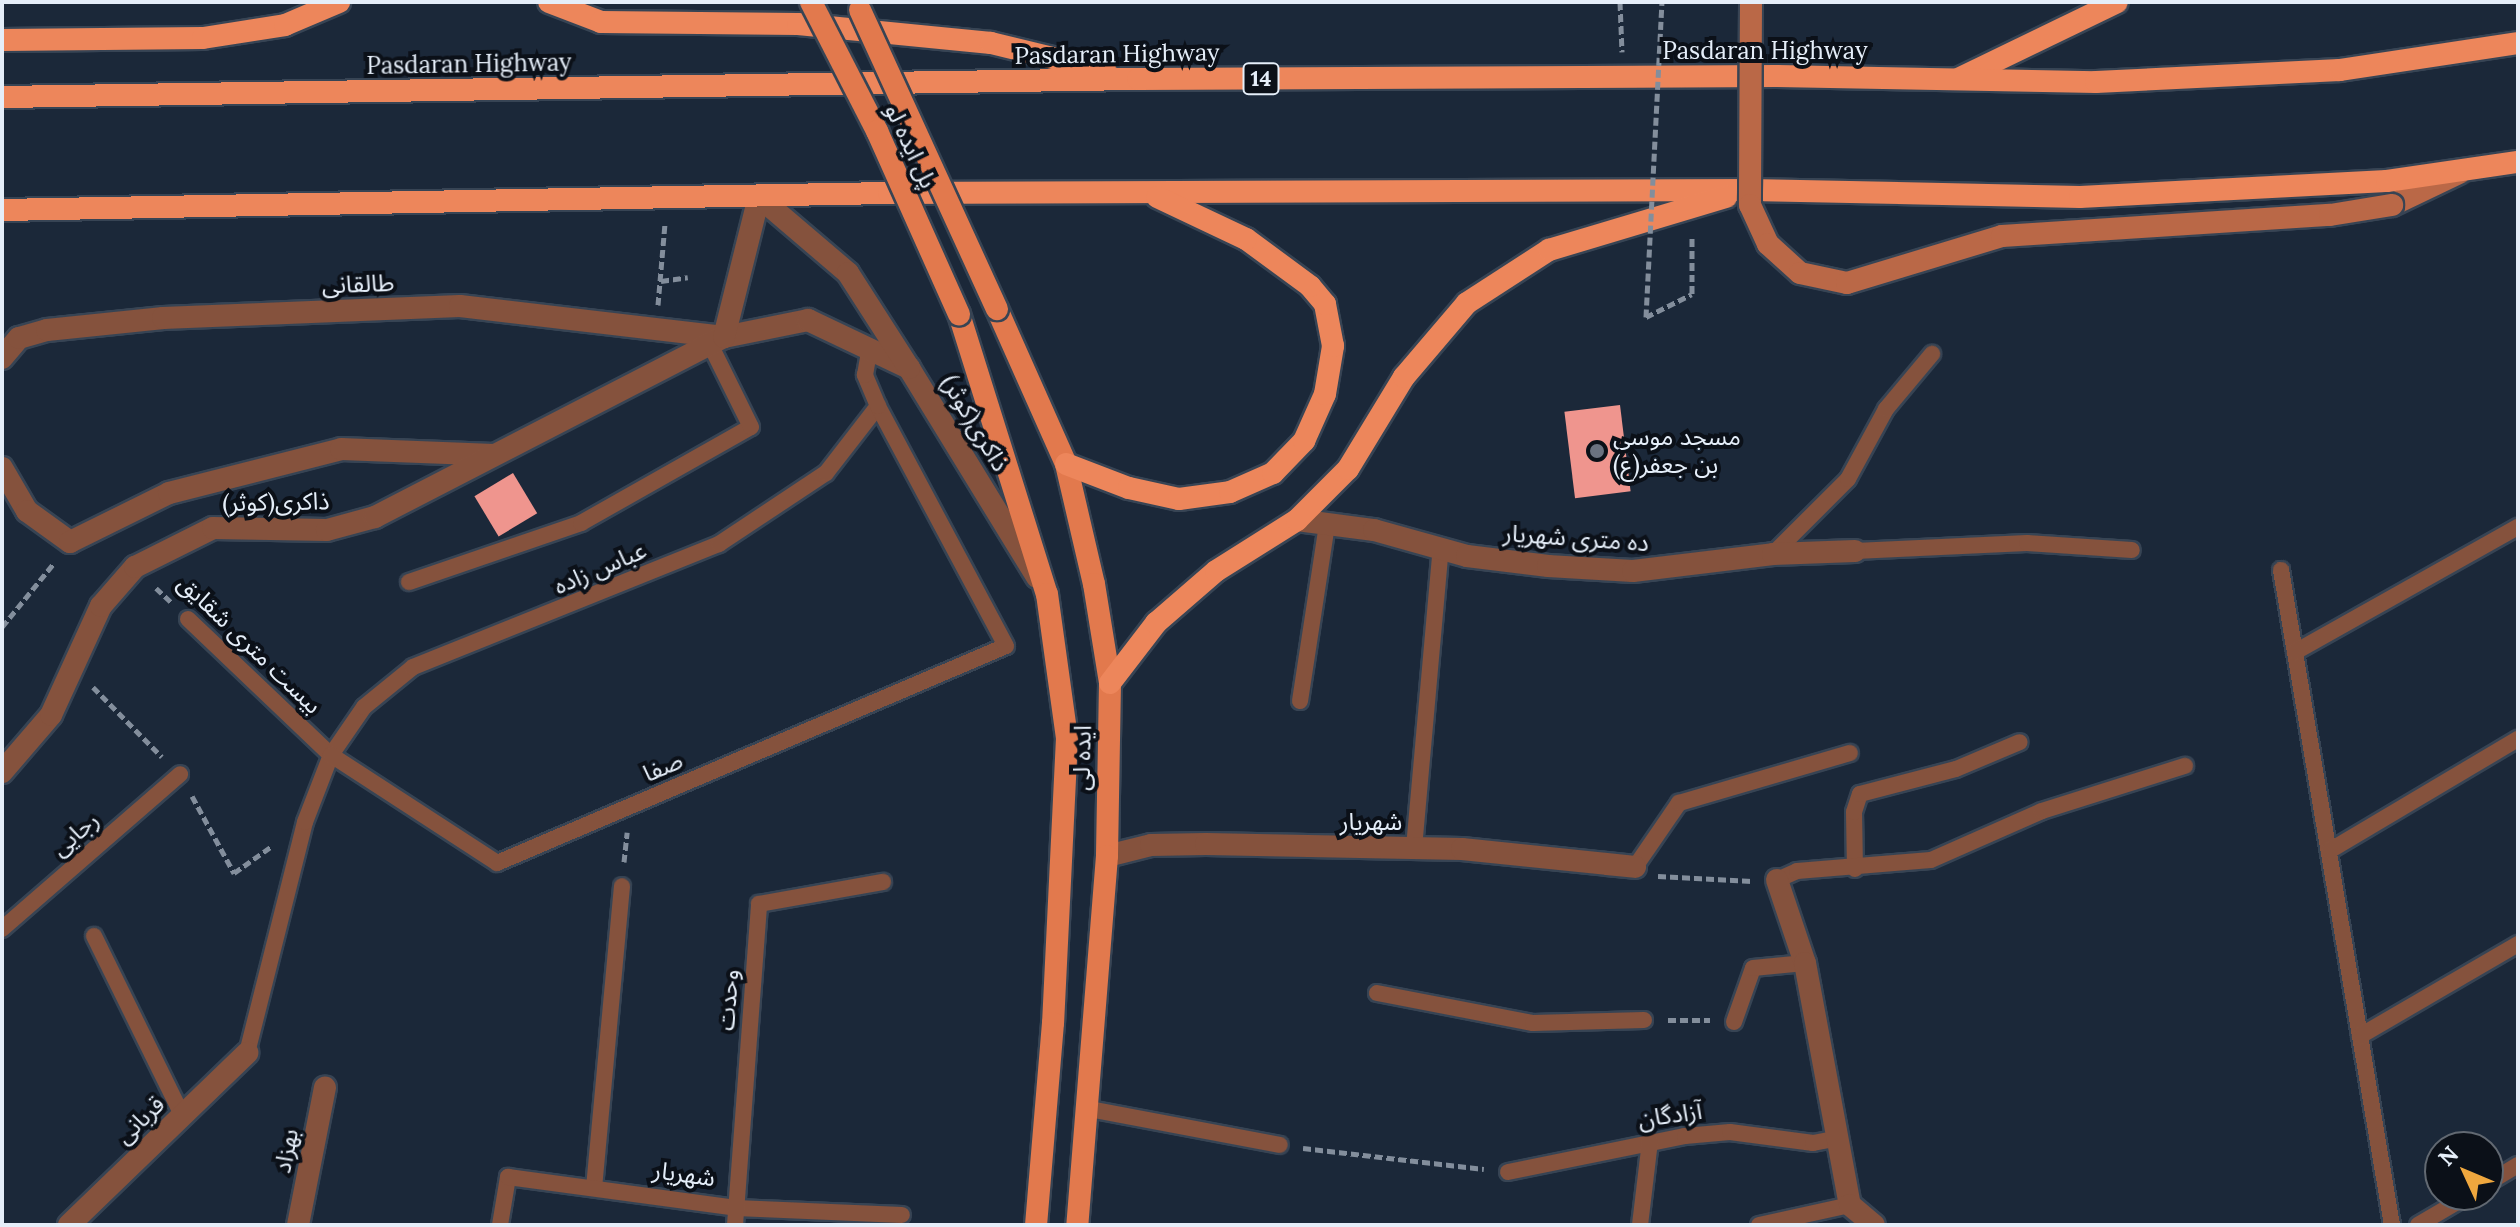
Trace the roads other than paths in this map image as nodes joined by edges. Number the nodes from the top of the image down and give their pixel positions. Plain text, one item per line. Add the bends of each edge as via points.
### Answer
1 (339, 2) edge
2 (549, 2) edge
3 (811, 2) edge
4 (1751, 2) edge
5 (2117, 2) edge
6 (861, 5) edge
7 (2, 40) edge
8 (2518, 43) edge
9 (1138, 79) junction
10 (1956, 79) junction
11 (2, 97) edge
12 (2518, 162) edge
13 (2464, 170) junction
14 (1751, 190) junction
15 (1153, 195) junction
16 (759, 197) junction
17 (2, 210) edge
18 (997, 309) joint
19 (959, 314) joint
20 (717, 340) junction
21 (870, 348) junction
22 (1932, 354) dead end
23 (2, 358) edge
24 (909, 368) junction
25 (878, 406) junction
26 (494, 455) junction
27 (1066, 464) junction
28 (2, 468) edge
29 (1297, 520) junction
30 (1327, 524) junction
31 (2518, 527) edge
32 (1441, 548) junction
33 (2132, 550) dead end
34 (1855, 551) joint
35 (1773, 554) junction
36 (2281, 570) dead end
37 (409, 582) dead end
38 (1047, 594) junction
39 (188, 619) road end
40 (2295, 652) junction
41 (1110, 683) junction
42 (1300, 701) dead end
43 (2518, 739) edge
44 (2020, 742) dead end
45 (1850, 753) dead end
46 (331, 755) junction
47 (2185, 766) dead end
48 (2, 772) edge
49 (180, 774) dead end
50 (1414, 848) junction
51 (2329, 851) junction
52 (1107, 856) junction
53 (1635, 867) joint
54 (1855, 869) junction
55 (1777, 880) joint
56 (883, 882) dead end
57 (622, 886) road end
58 (2, 929) edge
59 (94, 936) dead end
60 (2518, 944) edge
61 (1805, 963) junction
62 (1377, 993) dead end
63 (1644, 1020) road end
64 (1734, 1022) road end
65 (2360, 1036) junction
66 (247, 1053) joint
67 (325, 1088) dead end
68 (1090, 1109) junction
69 (182, 1115) junction
70 (1839, 1138) junction
71 (1650, 1141) junction
72 (1280, 1145) road end
73 (1508, 1172) road end
74 (594, 1188) junction
75 (1850, 1205) junction
76 (736, 1208) junction
77 (2442, 1211) edge
78 (902, 1215) dead end
79 (69, 1225) edge
80 (298, 1225) edge
81 (500, 1225) edge
82 (735, 1225) edge
83 (1036, 1225) edge
84 (1077, 1225) edge
85 (1640, 1225) edge
86 (1759, 1225) edge
87 (1874, 1225) edge
88 (2392, 1225) edge
89 (2418, 1225) edge

1 - 7 highway via 285,25 203,38
2 - 9 highway via 601,22 798,24 991,43
3 - 19 main road, پل ایده لو, bridge via 877,131
4 - 13 main road, bridge via 1750,205 1768,244 1800,273 1847,283 2002,236 2330,215 2392,205
5 - 10 highway
6 - 18 main road, پل ایده لو, bridge
8 - 10 highway, Pasdaran Highway / 14 via 2340,70 2096,82
9 - 10 highway, Pasdaran Highway / 14
9 - 11 highway, Pasdaran Highway / 14
12 - 13 highway
13 - 14 highway via 2387,181 2080,197
14 - 15 highway
14 - 29 highway via 1549,250 1467,303 1404,377 1348,469
15 - 16 highway
15 - 27 highway via 1246,239 1310,286 1325,304 1333,346 1325,394 1304,441 1273,473 1230,492 1179,499 1129,488
16 - 17 highway
16 - 20 street
16 - 24 street via 848,273
18 - 27 main road, ایده لی
19 - 38 main road, ایده لی
20 - 21 street, ذاکری(کوثر) via 808,320
20 - 23 street, طالقانی via 460,306 194,317 47,330 19,338
20 - 26 street, ذاکری(کوثر)
20 - 37 lane via 751,427 581,523
21 - 24 street, ذاکری(کوثر)
21 - 25 lane, صفا via 865,375
22 - 35 lane via 1886,409 1848,479
24 - 38 street, ذاکری(کوثر)
25 - 46 lane, عباس زاده via 826,473 719,544 413,667 364,707
25 - 46 lane, صفا via 1006,646 497,863
26 - 28 street via 341,449 169,493 70,542 27,511
26 - 48 street, ذاکری(کوثر) via 375,517 327,530 213,528 135,567 101,606 51,715
27 - 41 main road, ایده لی
29 - 30 street, ده متری شهریار
29 - 41 highway via 1216,571 1166,614
30 - 32 street, ده متری شهریار
30 - 42 lane
31 - 40 lane
32 - 35 street, ده متری شهریار via 1548,566 1633,571
32 - 50 lane
33 - 34 lane via 2027,543
34 - 35 street, ده متری شهریار
36 - 40 lane
38 - 83 main road, ایده لی via 1067,738 1053,1023
39 - 46 lane, بیست متری شقایق
40 - 51 lane
41 - 52 main road, ایده لی
43 - 51 lane
44 - 54 lane via 1956,769 1860,794 1854,812
45 - 53 lane via 1679,803
46 - 66 lane via 305,822
47 - 54 lane via 2042,811 1931,860
49 - 58 lane, رجایی
50 - 52 street, شهریار via 1151,845
50 - 53 street, شهریار
51 - 65 lane
52 - 68 main road, ایده لی
54 - 55 lane via 1797,871
55 - 61 street
56 - 76 lane, وحدت via 759,904
57 - 74 lane
59 - 69 lane
60 - 65 lane
61 - 64 lane via 1753,968
61 - 70 street
62 - 63 lane via 1533,1023
65 - 88 lane
66 - 69 street, قربانی
67 - 80 street, بهزاد
68 - 72 lane
68 - 84 main road, ایده لی
69 - 79 street, قربانی
70 - 71 lane, آزادگان via 1813,1143 1730,1132
70 - 75 street
71 - 73 lane, آزادگان
71 - 85 lane
74 - 76 lane, شهریار
74 - 81 lane, شهریار via 508,1177
75 - 86 lane
75 - 87 street
76 - 78 lane, شهریار
76 - 82 lane, وحدت
77 - 89 lane

